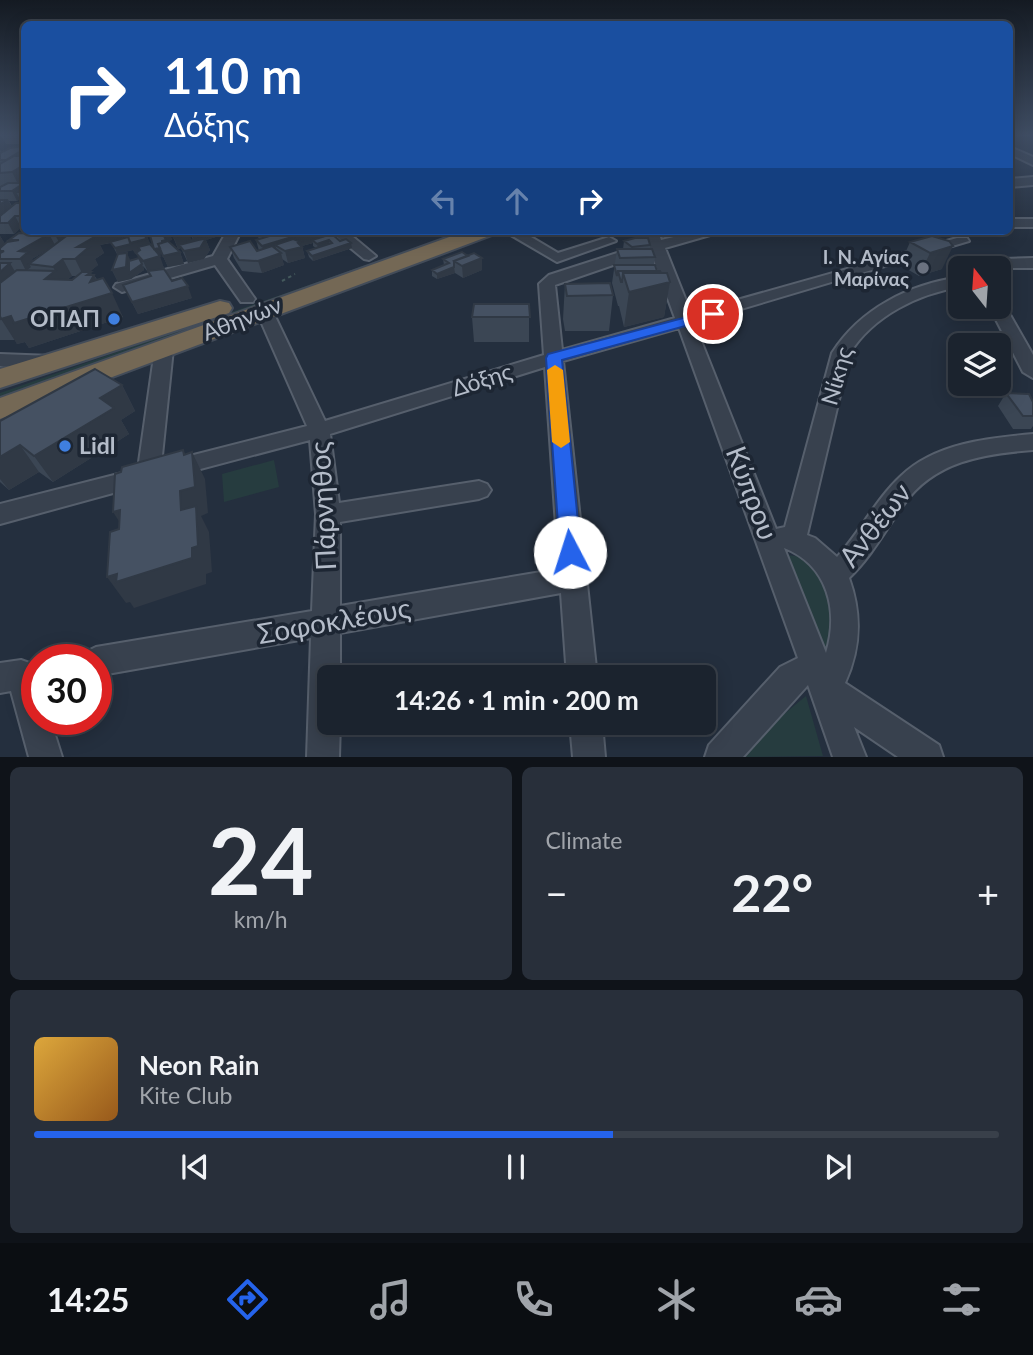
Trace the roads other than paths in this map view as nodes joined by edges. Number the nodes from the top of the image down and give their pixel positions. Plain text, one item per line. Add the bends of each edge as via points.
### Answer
1 (1033, 181) edge
2 (1013, 183) edge
3 (1013, 223) edge
4 (1033, 223) edge
5 (232, 235) edge
6 (342, 235) edge
7 (429, 235) edge
8 (472, 235) edge
9 (517, 235) edge
10 (681, 235) edge
11 (959, 236) edge
12 (654, 238) edge
13 (609, 241) dead end
14 (369, 256) junction
15 (969, 256) edge
16 (219, 259) junction
17 (1033, 263) edge
18 (1012, 264) edge
19 (948, 284) edge
20 (122, 286) edge
21 (255, 304) junction
22 (1008, 319) edge
23 (688, 321) junction
24 (1024, 338) edge
25 (164, 349) junction
26 (554, 358) junction
27 (0, 360) edge
28 (53, 362) junction
29 (1033, 372) edge
30 (0, 380) edge
31 (77, 383) junction
32 (0, 409) edge
33 (319, 430) junction
34 (0, 436) edge
35 (1033, 442) edge
36 (149, 475) junction
37 (479, 490) dead end
38 (0, 514) edge
39 (328, 514) junction
40 (781, 538) junction
41 (836, 574) junction
42 (572, 579) junction
43 (327, 622) junction
44 (112, 659) edge
45 (581, 665) edge
46 (821, 676) junction
47 (0, 678) edge
48 (587, 735) edge
49 (46, 757) edge
50 (323, 757) edge
51 (589, 757) edge
52 (721, 757) edge
53 (850, 757) edge
54 (927, 757) edge

1 - 2 street
3 - 4 street
5 - 16 street
6 - 14 street
7 - 14 highway, Αθηνών
8 - 21 highway, Αθηνών
9 - 13 street via 557,258
10 - 12 street
11 - 15 street
11 - 23 street, Δόξης
12 - 23 street, Κύπρου
12 - 26 street via 549,281
14 - 21 highway, Αθηνών
16 - 20 street
16 - 21 street, Πάρνηθος
17 - 18 street
19 - 40 street, Νίκης via 868,318 849,337
21 - 25 highway, Αθηνών
21 - 28 highway, Αθηνών
21 - 33 street, Πάρνηθος
22 - 24 street
23 - 26 street, Δόξης
23 - 40 street, Κύπρου
24 - 29 street
25 - 31 highway, Αθηνών
25 - 36 street
26 - 33 street, Δόξης
26 - 42 street
27 - 28 street
28 - 30 highway, Αθηνών
31 - 32 highway, Αθηνών
31 - 34 highway
33 - 36 street, Δόξης
33 - 39 street, Πάρνηθος
35 - 41 street, Ανθέων via 963,452 913,476 858,555
36 - 38 street, Δόξης
37 - 39 street
39 - 43 street, Πάρνηθος
40 - 41 street, Ανθέων via 820,556
40 - 46 street, Κύπρου
41 - 46 street, Ανθέων via 846,620 839,667
42 - 43 street, Σοφοκλέους
42 - 45 street
43 - 44 street, Σοφοκλέους
43 - 50 street, Πάρνηθος
46 - 52 street via 791,678
46 - 53 street, Κύπρου
46 - 54 street
47 - 49 street via 21,675
48 - 51 street

